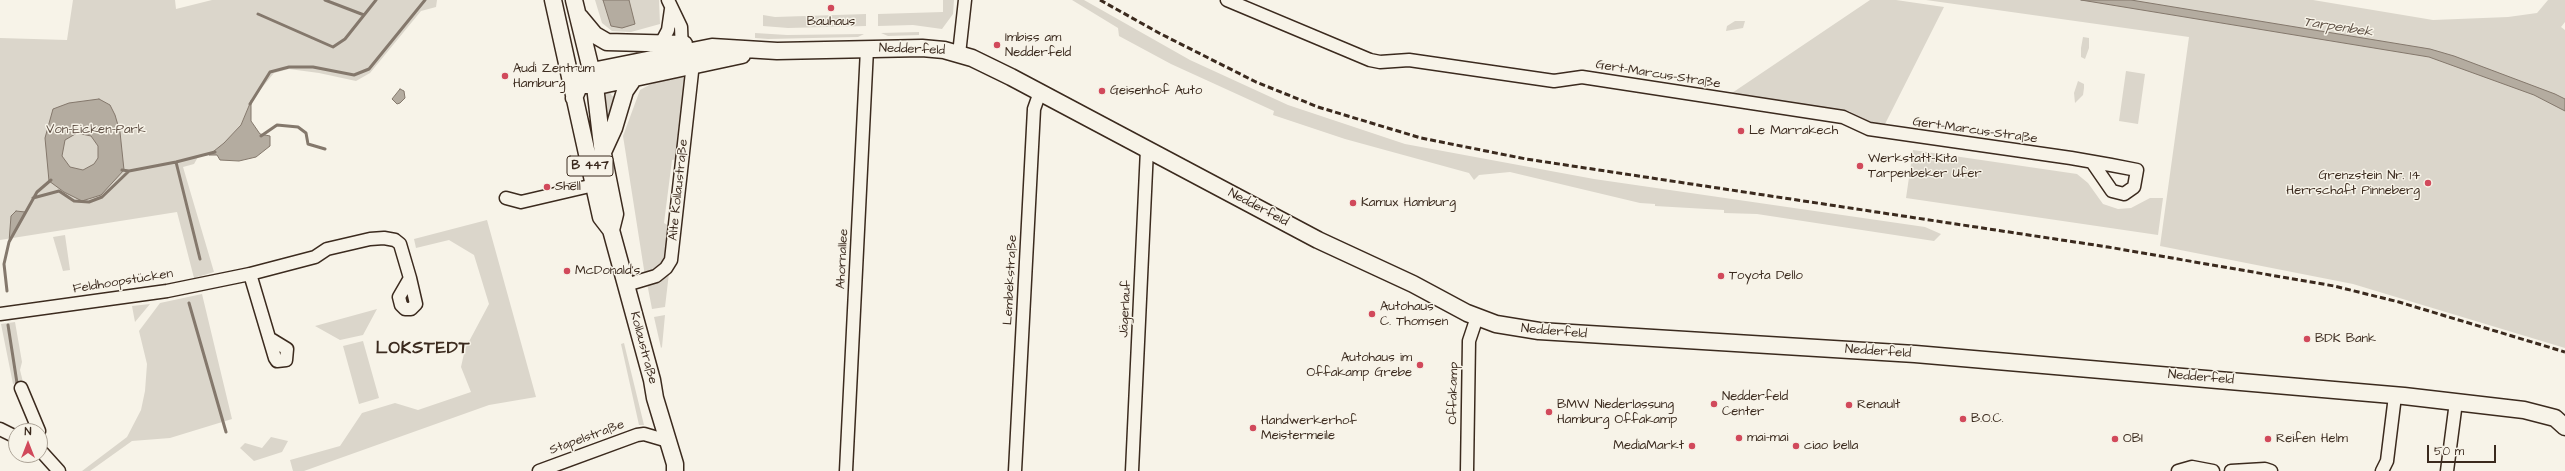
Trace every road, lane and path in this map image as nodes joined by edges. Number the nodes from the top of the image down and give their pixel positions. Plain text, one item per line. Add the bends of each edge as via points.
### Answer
1 (553, 0) edge
2 (965, 0) edge
3 (1227, 0) edge
4 (670, 4) edge
5 (576, 7) edge
6 (662, 44) junction
7 (682, 48) junction
8 (867, 49) junction
9 (777, 51) junction
10 (959, 54) junction
11 (647, 58) junction
12 (683, 67) junction
13 (568, 69) junction
14 (634, 78) junction
15 (589, 80) junction
16 (1040, 92) junction
17 (574, 98) junction
18 (1147, 149) junction
19 (603, 154) junction
20 (2092, 162) dead end
21 (594, 185) junction
22 (506, 198) dead end
23 (611, 230) junction
24 (250, 274) junction
25 (410, 278) dead end
26 (626, 285) junction
27 (0, 314) edge
28 (1477, 318) junction
29 (269, 338) dead end
30 (21, 388) dead end
31 (2395, 396) junction
32 (2456, 402) junction
33 (2562, 421) edge
34 (35, 423) edge
35 (668, 441) junction
36 (48, 458) edge
37 (677, 469) edge
38 (59, 471) edge
39 (539, 471) edge
40 (846, 471) edge
41 (1015, 471) edge
42 (1132, 471) edge
43 (1467, 471) edge
44 (2178, 471) edge
45 (2213, 471) edge
46 (2231, 471) edge
47 (2271, 471) edge
48 (2382, 471) edge
49 (2447, 471) edge

1 - 13 main road, Kollaustraße / B 447
2 - 10 street
3 - 20 street, Gert-Marcus-Straße via 1380,62 1409,60 1554,81 1582,78 1843,117 1875,130
4 - 6 street, Alte Kollaustraße via 670,24
4 - 7 street, Alte Kollaustraße via 681,27
5 - 6 main road via 595,35 607,42
5 - 15 main road, Kollaustraße / B 447
6 - 7 main road
6 - 11 street, Alte Kollaustraße
7 - 9 main road, Nedderfeld
7 - 11 main road, Nedderfeld
7 - 12 main road, Alte Kollaustraße
8 - 9 main road, Nedderfeld
8 - 10 main road, Nedderfeld via 928,48
8 - 40 street, Ahornallee
9 - 12 main road, Nedderfeld via 733,56
10 - 16 main road, Nedderfeld
11 - 15 main road, Nedderfeld
12 - 14 main road, Nedderfeld
12 - 26 street, Alte Kollaustraße via 692,72 671,260 663,272
13 - 15 main road
13 - 17 main road, Kollaustraße / B 447
14 - 15 main road, Nedderfeld
14 - 19 main road via 625,92
15 - 17 main road
15 - 19 main road, Kollaustraße / B 447
16 - 18 main road, Nedderfeld
16 - 41 street, Lembekstraße via 1034,109
17 - 21 main road, Kollaustraße / B 447
18 - 28 main road, Nedderfeld via 1318,240
18 - 42 street, Jägerlauf
19 - 23 main road, Kollaustraße / B 447 via 615,214
21 - 22 street via 522,202
21 - 23 main road, Kollaustraße / B 447 via 601,217
23 - 26 main road, Kollaustraße / B 447
24 - 25 street, Feldhoopstücken via 315,257 327,249 384,238 400,244
24 - 27 street, Feldhoopstücken via 167,291
24 - 29 street
26 - 35 main road, Kollaustraße / B 447
28 - 31 main road, Nedderfeld via 1538,332 1924,355
28 - 43 street, Offakamp via 1469,341
30 - 34 street
31 - 32 main road, Nedderfeld
31 - 48 street via 2387,461
32 - 33 main road, Nedderfeld via 2524,410
32 - 49 street
35 - 37 main road, Kollaustraße / B 447
35 - 39 street, Stapelstraße via 640,434
36 - 38 street
44 - 45 street via 2192,467
46 - 47 street

